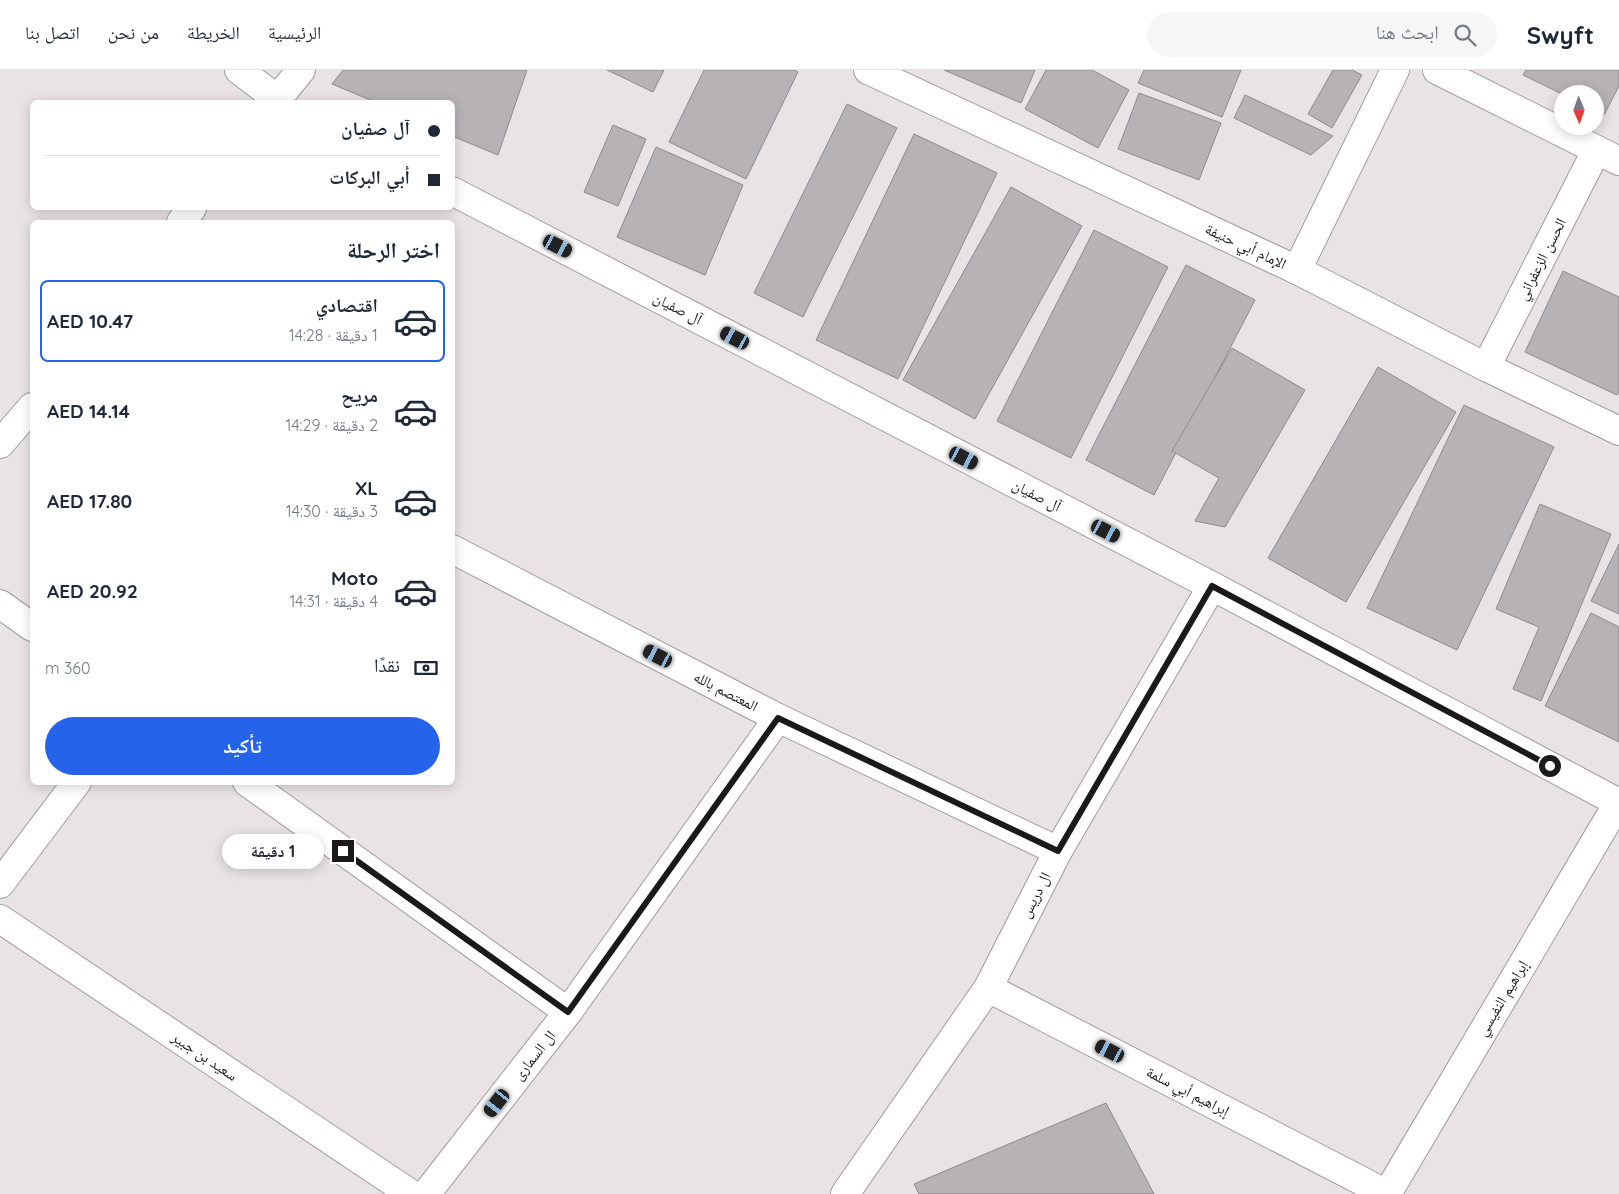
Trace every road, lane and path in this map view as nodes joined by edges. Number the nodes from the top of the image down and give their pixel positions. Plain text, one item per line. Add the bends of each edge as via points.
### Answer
1 (239, 70) edge
2 (301, 70) edge
3 (868, 70) edge
4 (1395, 70) edge
5 (1437, 70) edge
6 (276, 100) edge
7 (279, 100) edge
8 (1608, 156) edge
9 (455, 193) edge
10 (190, 210) edge
11 (183, 220) edge
12 (1297, 270) junction
13 (1486, 367) junction
14 (30, 408) edge
15 (1619, 432) edge
16 (0, 444) edge
17 (455, 551) edge
18 (1212, 586) junction
19 (0, 604) edge
20 (30, 626) edge
21 (778, 718) junction
22 (75, 785) edge
23 (251, 785) edge
24 (1618, 803) edge
25 (1058, 851) junction
26 (0, 884) edge
27 (0, 919) edge
28 (988, 988) junction
29 (568, 1012) junction
30 (410, 1194) edge
31 (426, 1194) edge
32 (845, 1194) edge
33 (1387, 1194) edge

1 - 6 street
2 - 7 street
3 - 12 street, الإمام أبي حنيفة
4 - 12 street
5 - 8 street
8 - 13 street, الحسن الزعفراني
9 - 18 street, آل صفيان
10 - 11 street
12 - 13 street, الإمام أبي حنيفة
13 - 15 street, الإمام أبي حنيفة
14 - 16 street
17 - 21 street, المعتصم بالله
18 - 24 street, آل صفيان
18 - 25 street, ال دريس
19 - 20 street
21 - 25 street, المعتصم بالله
21 - 29 street, ال السمارى
22 - 26 street
23 - 29 street
24 - 33 street, إبراهيم النفيسي
25 - 28 street, ال دريس
27 - 30 street, سعيد بن جبير
28 - 32 street, ال دريس
28 - 33 street, إبراهيم أبي سلمة
29 - 31 street, ال السمارى

